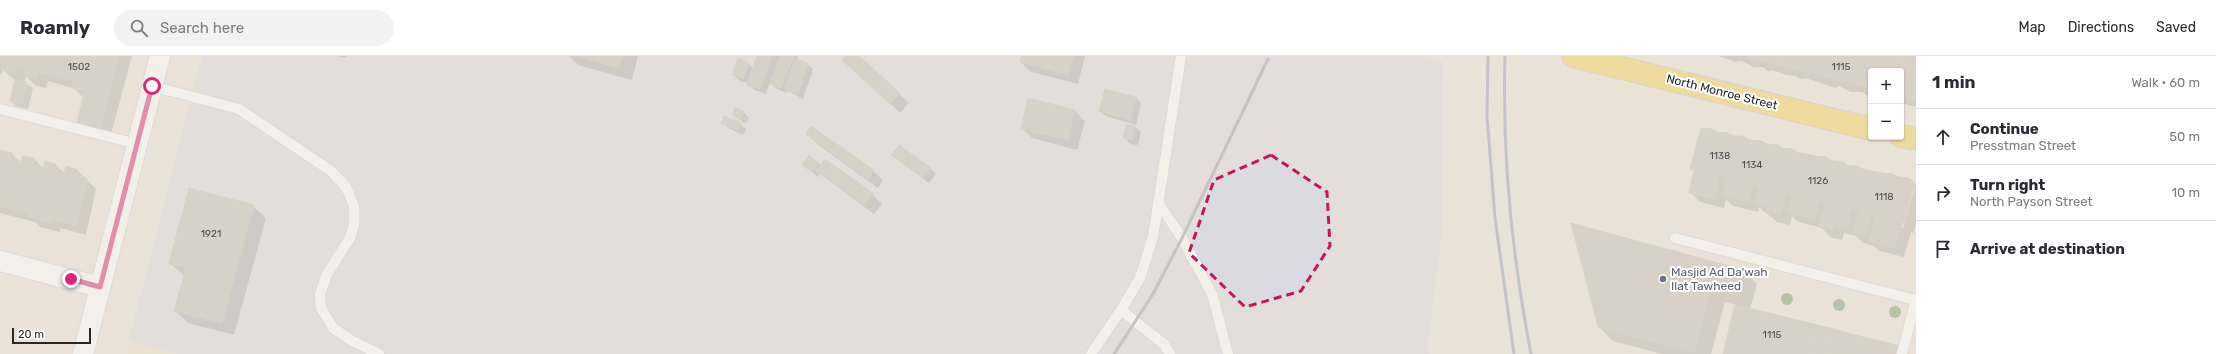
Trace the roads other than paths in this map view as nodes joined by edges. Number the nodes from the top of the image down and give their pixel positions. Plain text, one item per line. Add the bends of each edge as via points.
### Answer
1 (160, 56) edge
2 (1181, 56) edge
3 (1573, 56) edge
4 (1633, 63) edge
5 (152, 86) junction
6 (0, 109) edge
7 (1868, 127) edge
8 (1904, 137) edge
9 (1916, 139) edge
10 (137, 144) junction
11 (1159, 204) junction
12 (1675, 238) dead end
13 (0, 261) edge
14 (100, 287) junction
15 (1916, 299) edge
16 (1121, 310) junction
17 (83, 354) edge
18 (379, 354) edge
19 (1091, 354) edge
20 (1170, 354) edge
21 (1228, 354) edge
22 (1902, 354) edge

1 - 5 street
2 - 11 lane
3 - 4 main road, North Monroe Street
4 - 7 main road, North Monroe Street
5 - 10 street
5 - 18 lane via 239,109 331,171 346,187 354,206 354,225 350,238 326,274 320,294 321,308 333,328
6 - 10 lane
8 - 9 main road
10 - 14 street
11 - 16 lane via 1153,237 1140,278
11 - 21 lane via 1182,238 1212,294
12 - 15 lane
13 - 14 street
14 - 17 street
15 - 22 lane
16 - 19 lane
16 - 20 lane via 1164,344

